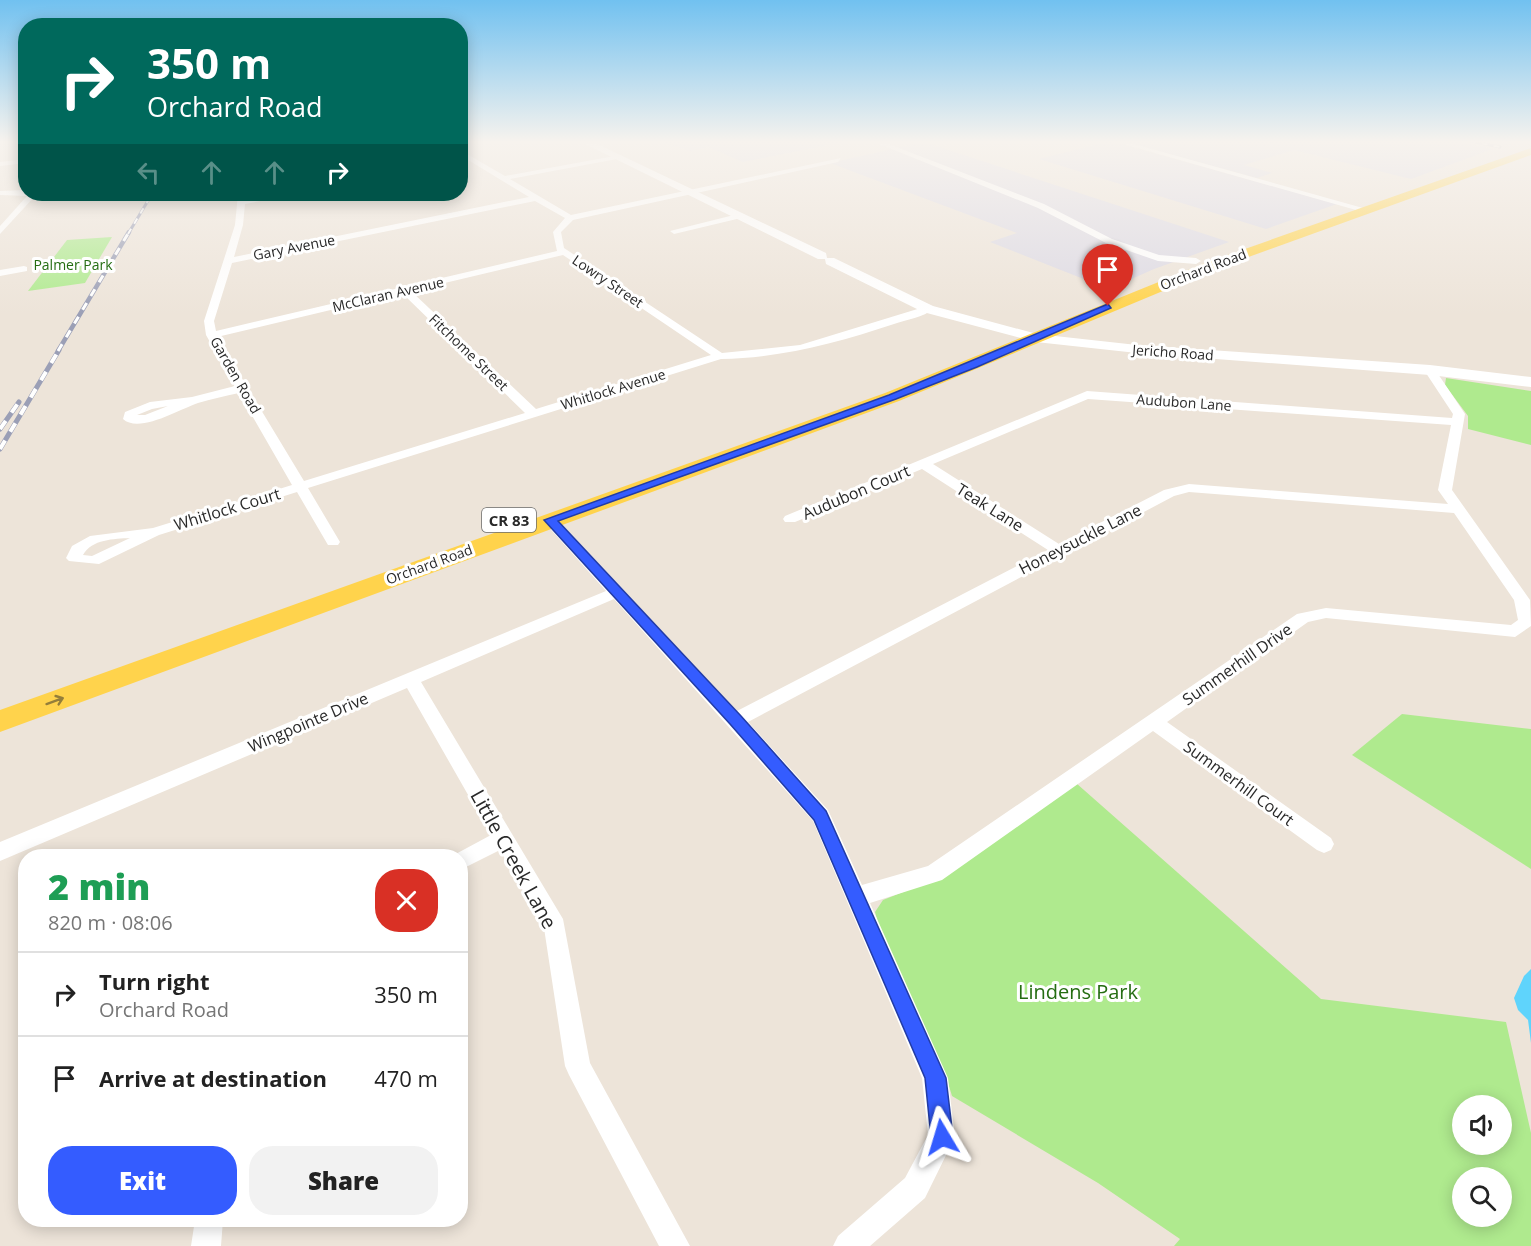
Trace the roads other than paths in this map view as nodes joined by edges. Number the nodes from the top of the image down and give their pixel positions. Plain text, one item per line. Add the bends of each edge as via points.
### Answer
1 (530, 199) edge
2 (538, 199) edge
3 (656, 199) edge
4 (704, 199) edge
5 (1024, 199) edge
6 (1327, 199) edge
7 (1371, 199) edge
8 (1396, 199) edge
9 (27, 201) edge
10 (242, 201) edge
11 (1352, 206) junction
12 (1366, 210) junction
13 (738, 216) junction
14 (570, 218) junction
15 (0, 231) edge
16 (674, 231) dead end
17 (565, 252) junction
18 (1150, 256) junction
19 (228, 261) junction
20 (1196, 261) junction
21 (1165, 268) dead end
22 (24, 269) dead end
23 (0, 273) edge
24 (404, 290) junction
25 (928, 309) junction
26 (1075, 321) junction
27 (212, 335) junction
28 (1026, 336) junction
29 (1099, 345) junction
30 (720, 356) junction
31 (1430, 370) junction
32 (1531, 382) edge
33 (243, 388) junction
34 (192, 401) dead end
35 (533, 413) junction
36 (1458, 422) junction
37 (923, 464) junction
38 (301, 486) junction
39 (1457, 509) junction
40 (790, 519) dead end
41 (550, 520) junction
42 (154, 532) dead end
43 (333, 542) dead end
44 (1058, 549) junction
45 (617, 592) junction
46 (411, 679) junction
47 (0, 702) edge
48 (735, 720) junction
49 (0, 721) edge
50 (1154, 722) junction
51 (504, 838) junction
52 (1324, 844) dead end
53 (0, 852) edge
54 (468, 857) edge
55 (856, 897) junction
56 (208, 1227) edge
57 (206, 1246) edge
58 (675, 1246) edge
59 (849, 1246) edge

1 - 19 street, Gary Avenue
2 - 14 street
3 - 14 street
4 - 13 main road, Jericho Road
5 - 18 street via 1086,231
6 - 11 street
7 - 11 main road, Orchard Road / CR 83
8 - 12 main road, Orchard Road / CR 83
9 - 15 street
10 - 19 street, Garden Road
11 - 12 street
11 - 20 main road, Orchard Road / CR 83
12 - 26 main road, Orchard Road / CR 83 via 1213,265
13 - 16 street
13 - 25 main road, Jericho Road
14 - 17 street, Lowry Street via 558,232 557,241
17 - 24 street, McClaran Avenue
17 - 30 street, Lowry Street
18 - 20 street
18 - 21 street
19 - 27 street, Garden Road via 209,321
20 - 28 main road, Orchard Road / CR 83
22 - 23 street
24 - 27 street, McClaran Avenue
24 - 35 street, Fitchome Street
25 - 28 main road, Jericho Road
25 - 30 street, Whitlock Avenue via 802,348
26 - 28 main road, Orchard Road / CR 83
26 - 29 main road via 1079,335
27 - 33 street, Garden Road
28 - 29 main road, Jericho Road
28 - 41 main road, Orchard Road / CR 83 via 892,397
28 - 47 main road, Orchard Road / CR 83
29 - 31 main road, Jericho Road
30 - 35 street, Whitlock Avenue
31 - 32 main road, Jericho Road
31 - 36 street via 1459,414
33 - 34 street
33 - 38 street, Garden Road
35 - 38 street, Whitlock Avenue
36 - 37 street, Audubon Lane via 1087,394
36 - 39 street, Summerhill Drive via 1446,490
37 - 40 street, Audubon Court
37 - 44 street, Teak Lane
38 - 42 street, Whitlock Court
38 - 43 street, Garden Road
39 - 44 street, Honeysuckle Lane via 1189,488 1169,493
39 - 50 street, Summerhill Drive via 1522,600 1526,621 1515,631 1326,613 1304,618
41 - 45 street
49 -> 41 main road, Orchard Road / CR 83
44 - 48 street, Honeysuckle Lane
45 - 46 street, Wingpointe Drive
45 - 48 street
46 - 51 street, Little Creek Lane
46 - 53 street, Wingpointe Drive
48 - 55 street via 820,816
50 - 52 street, Summerhill Court
50 - 55 street, Summerhill Drive via 934,873
51 - 54 street
51 - 58 street, Little Creek Lane via 555,926 578,1066
55 - 59 street via 935,1078 942,1137 915,1188
56 - 57 street

